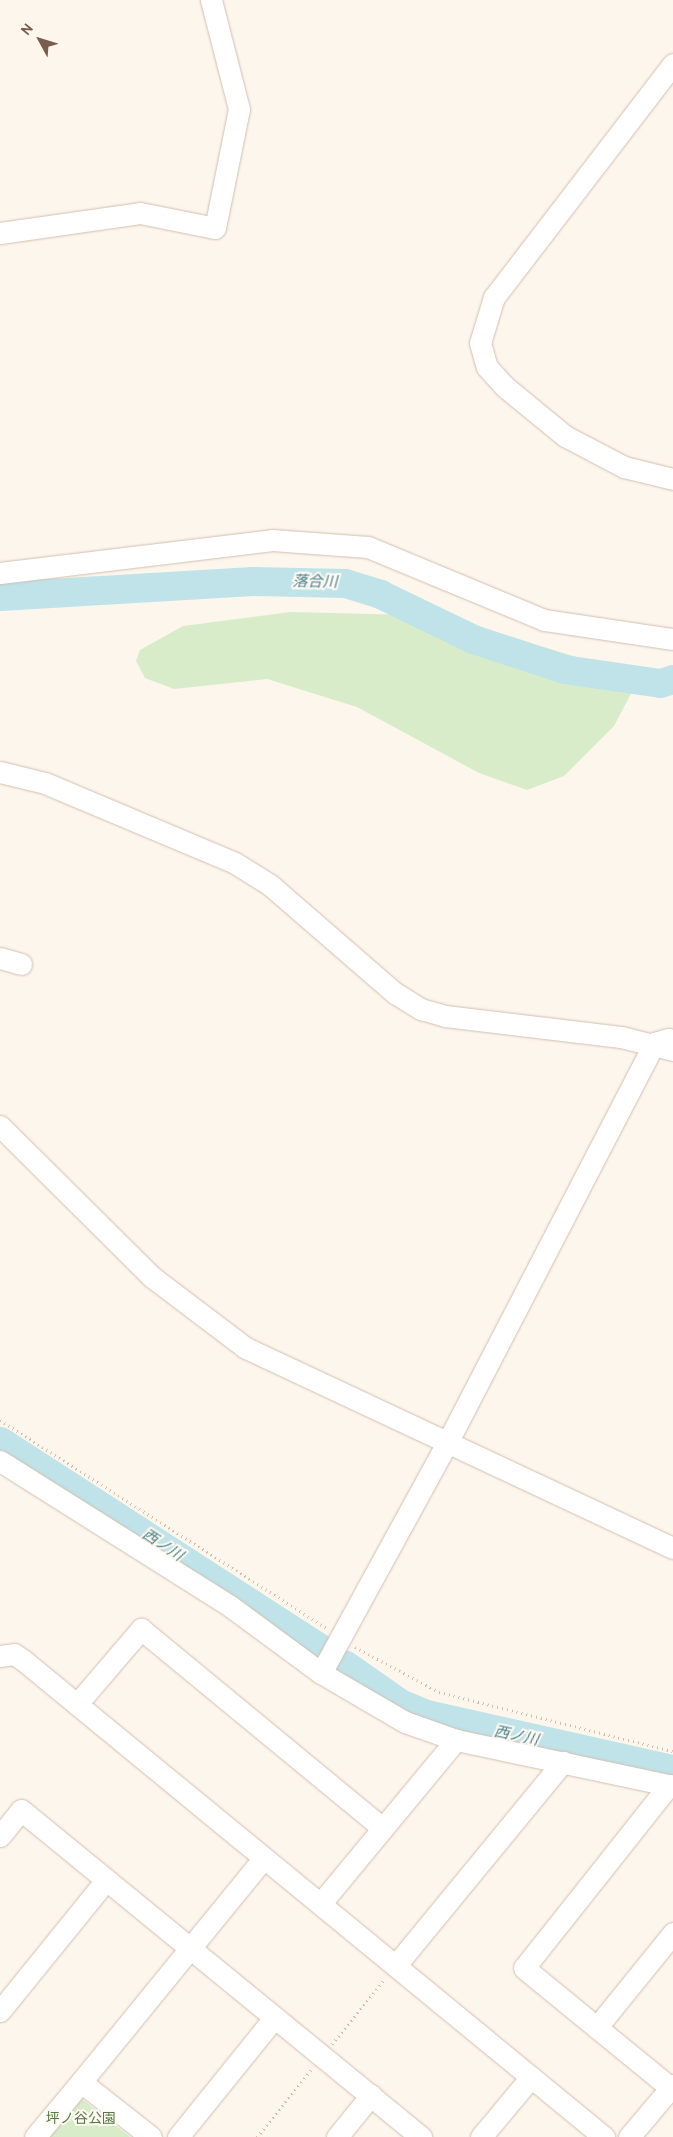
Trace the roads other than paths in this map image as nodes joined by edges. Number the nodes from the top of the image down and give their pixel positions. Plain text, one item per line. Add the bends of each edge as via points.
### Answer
1 (211, 0) edge
2 (673, 64) edge
3 (0, 233) edge
4 (673, 479) edge
5 (0, 572) edge
6 (673, 639) edge
7 (0, 772) edge
8 (0, 958) edge
9 (21, 964) dead end
10 (667, 1043) edge
11 (0, 1126) edge
12 (446, 1445) junction
13 (0, 1461) edge
14 (673, 1548) edge
15 (0, 1656) edge
16 (321, 1673) junction
17 (77, 1704) junction
18 (456, 1740) junction
19 (562, 1762) junction
20 (671, 1785) edge
21 (382, 1828) junction
22 (0, 1836) edge
23 (264, 1859) junction
24 (106, 1880) junction
25 (321, 1903) junction
26 (673, 1933) edge
27 (189, 1948) junction
28 (396, 1965) junction
29 (0, 2010) edge
30 (274, 2018) junction
31 (597, 2027) junction
32 (531, 2076) junction
33 (81, 2082) junction
34 (672, 2087) edge
35 (371, 2095) junction
36 (35, 2137) edge
37 (151, 2137) edge
38 (178, 2137) edge
39 (337, 2137) edge
40 (421, 2137) edge
41 (481, 2137) edge
42 (604, 2137) edge
43 (629, 2137) edge

1 - 3 street via 239,109 215,228 140,213
2 - 4 street via 494,297 480,343 487,367 504,386 565,436 624,467
5 - 6 street via 272,540 368,547 544,620
7 - 10 street via 45,783 235,863 269,884 395,994 421,1009 445,1016
8 - 9 street
10 - 12 street
11 - 12 street via 152,1277 196,1314 246,1348
12 - 14 street
12 - 16 street via 343,1639
13 - 16 street via 230,1606
15 - 17 street via 14,1654
16 - 18 street via 405,1722
17 - 21 street via 141,1628
17 - 23 street
18 - 19 street
18 - 21 street
19 - 20 street
19 - 28 street
20 - 31 street via 524,1968
21 - 25 street
22 - 24 street via 21,1810
23 - 25 street
23 - 27 street
24 - 27 street
24 - 29 street
25 - 28 street
26 - 31 street
27 - 30 street
27 - 33 street
28 - 32 street
30 - 35 street
30 - 38 street
31 - 34 street
32 - 41 street
32 - 42 street
33 - 36 street
33 - 37 street
34 - 43 street
35 - 39 street
35 - 40 street

